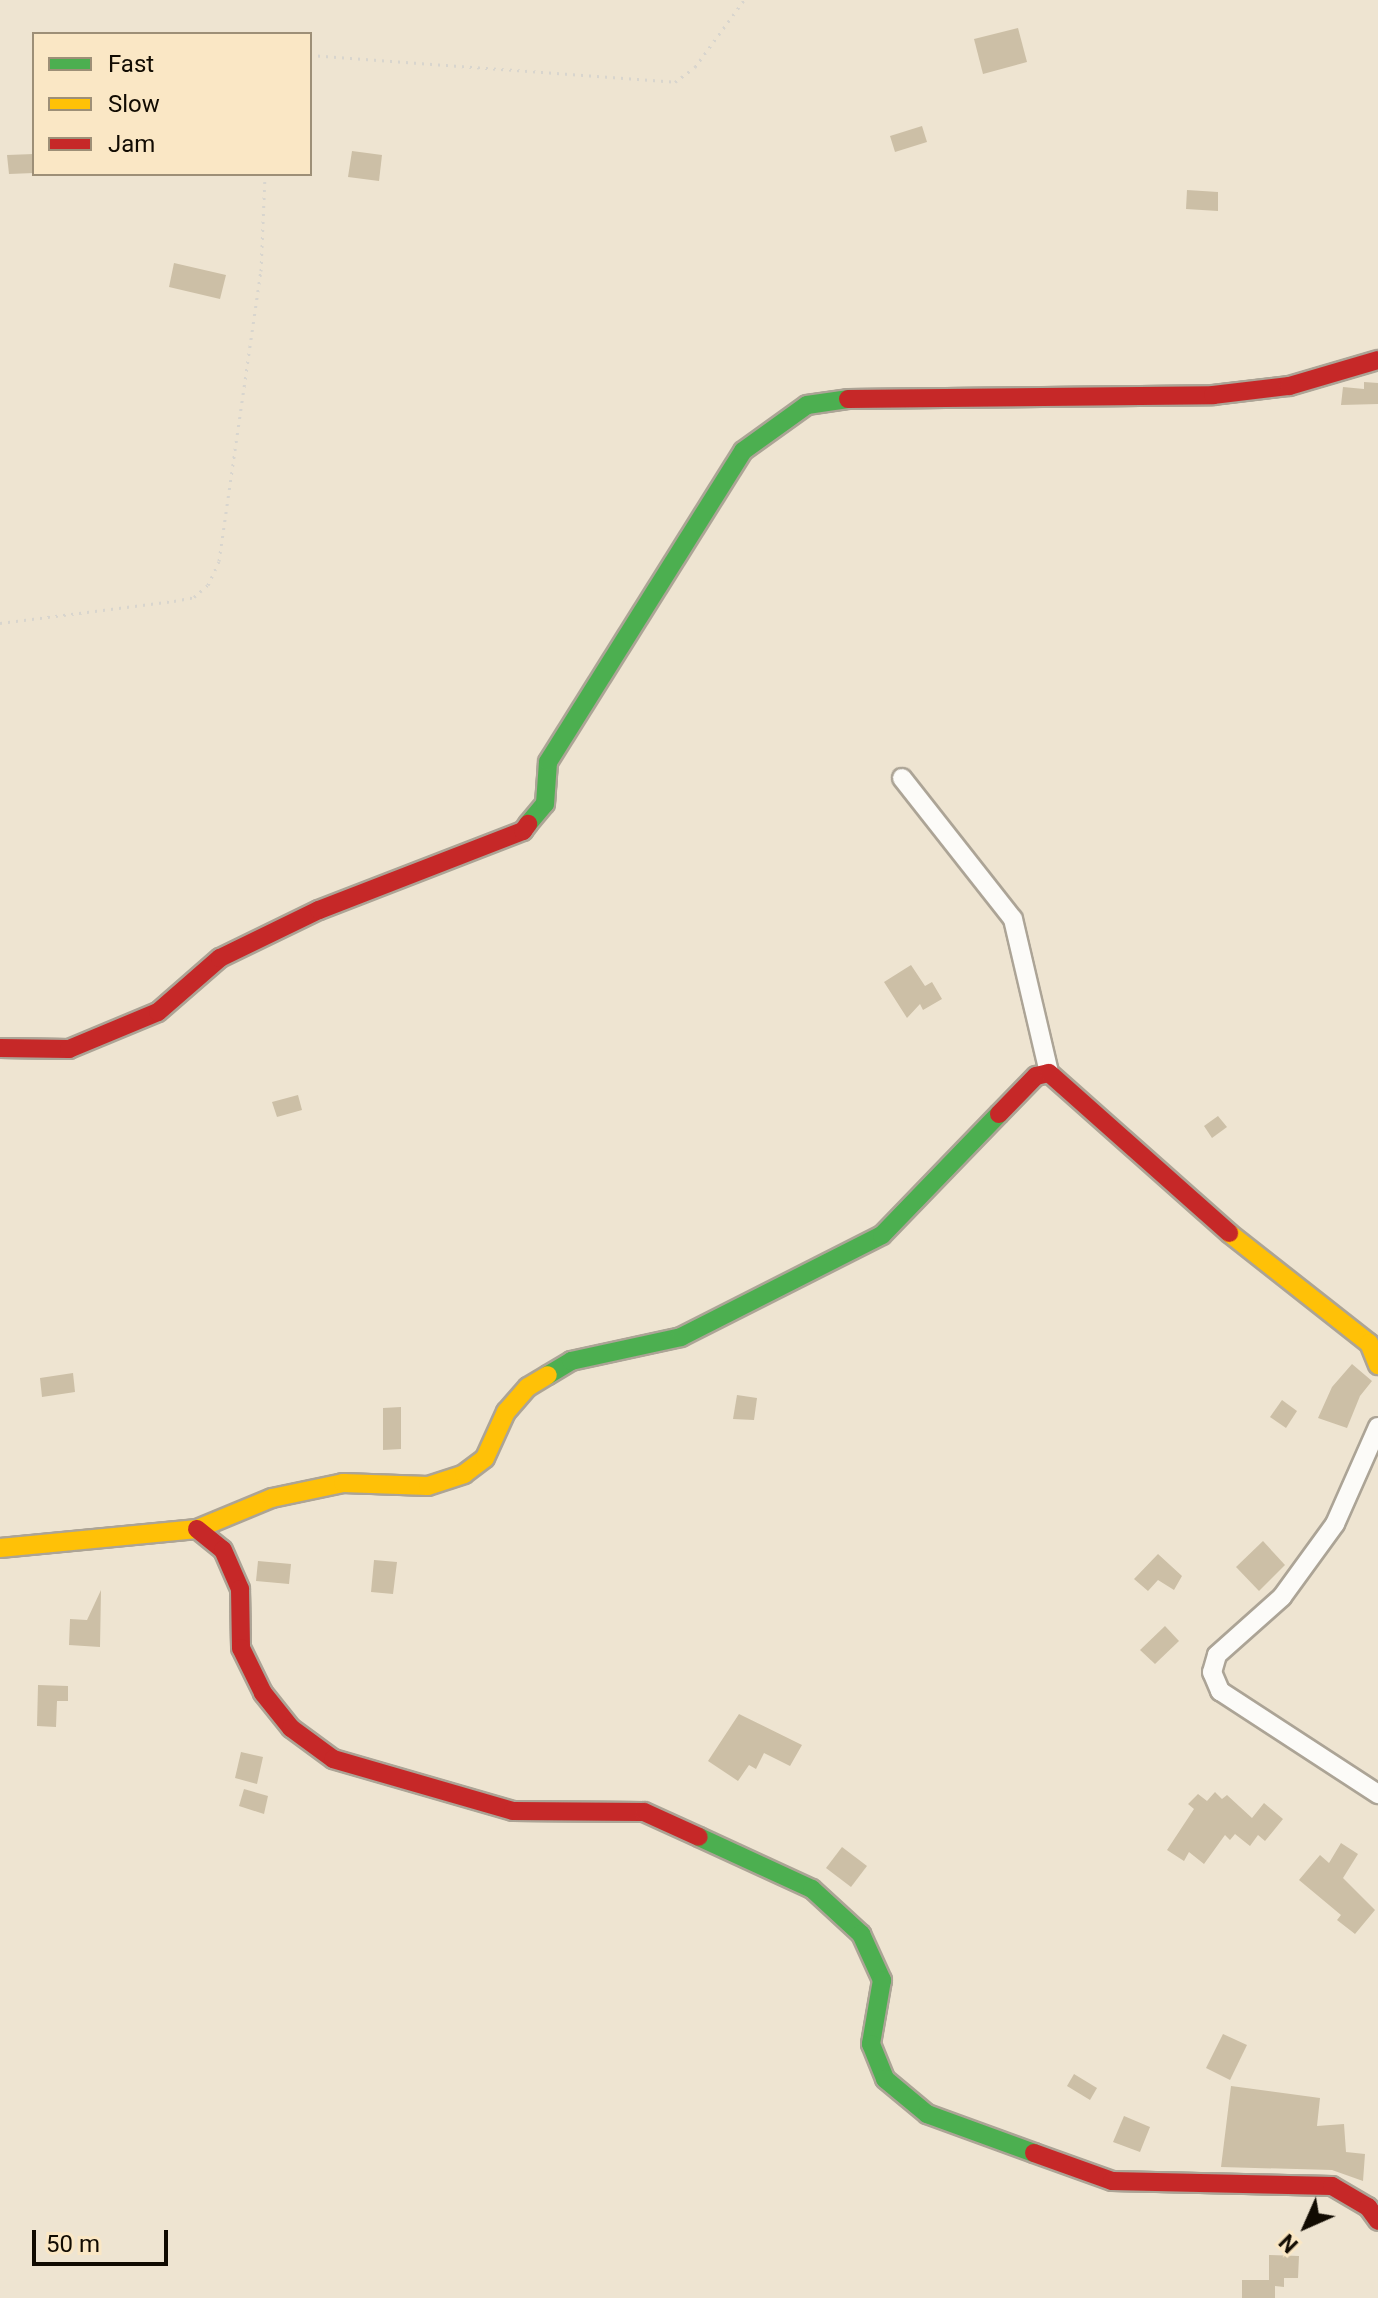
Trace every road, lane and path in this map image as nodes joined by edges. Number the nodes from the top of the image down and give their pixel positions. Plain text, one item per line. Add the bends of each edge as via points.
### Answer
1 (744, 0) edge
2 (312, 55) edge
3 (265, 176) edge
4 (1378, 360) edge
5 (0, 623) edge
6 (902, 778) dead end
7 (0, 1048) edge
8 (1049, 1073) junction
9 (1378, 1365) edge
10 (1378, 1427) edge
11 (197, 1529) junction
12 (0, 1548) edge
13 (1378, 1794) edge
14 (1378, 2221) edge

1 - 2 path via 695,67 675,82
3 - 5 path via 261,271 219,561 208,585 184,599
4 - 7 street via 1289,386 1213,395 861,397 807,405 743,451 548,762 545,804 523,831 319,910 220,958 158,1012 69,1049
6 - 8 street via 1013,919
8 - 9 street via 1252,1254 1369,1343
8 - 11 street via 1020,1092 882,1235 681,1337 571,1361 528,1387 506,1412 485,1458 464,1474 428,1486 343,1483 272,1498
10 - 13 street via 1335,1524 1282,1597 1217,1655 1212,1672 1220,1691
11 - 12 street
11 - 14 street via 223,1550 240,1589 241,1648 263,1693 291,1728 333,1759 513,1811 644,1812 812,1889 861,1934 882,1980 871,2044 885,2079 927,2114 1112,2181 1332,2186 1368,2207

